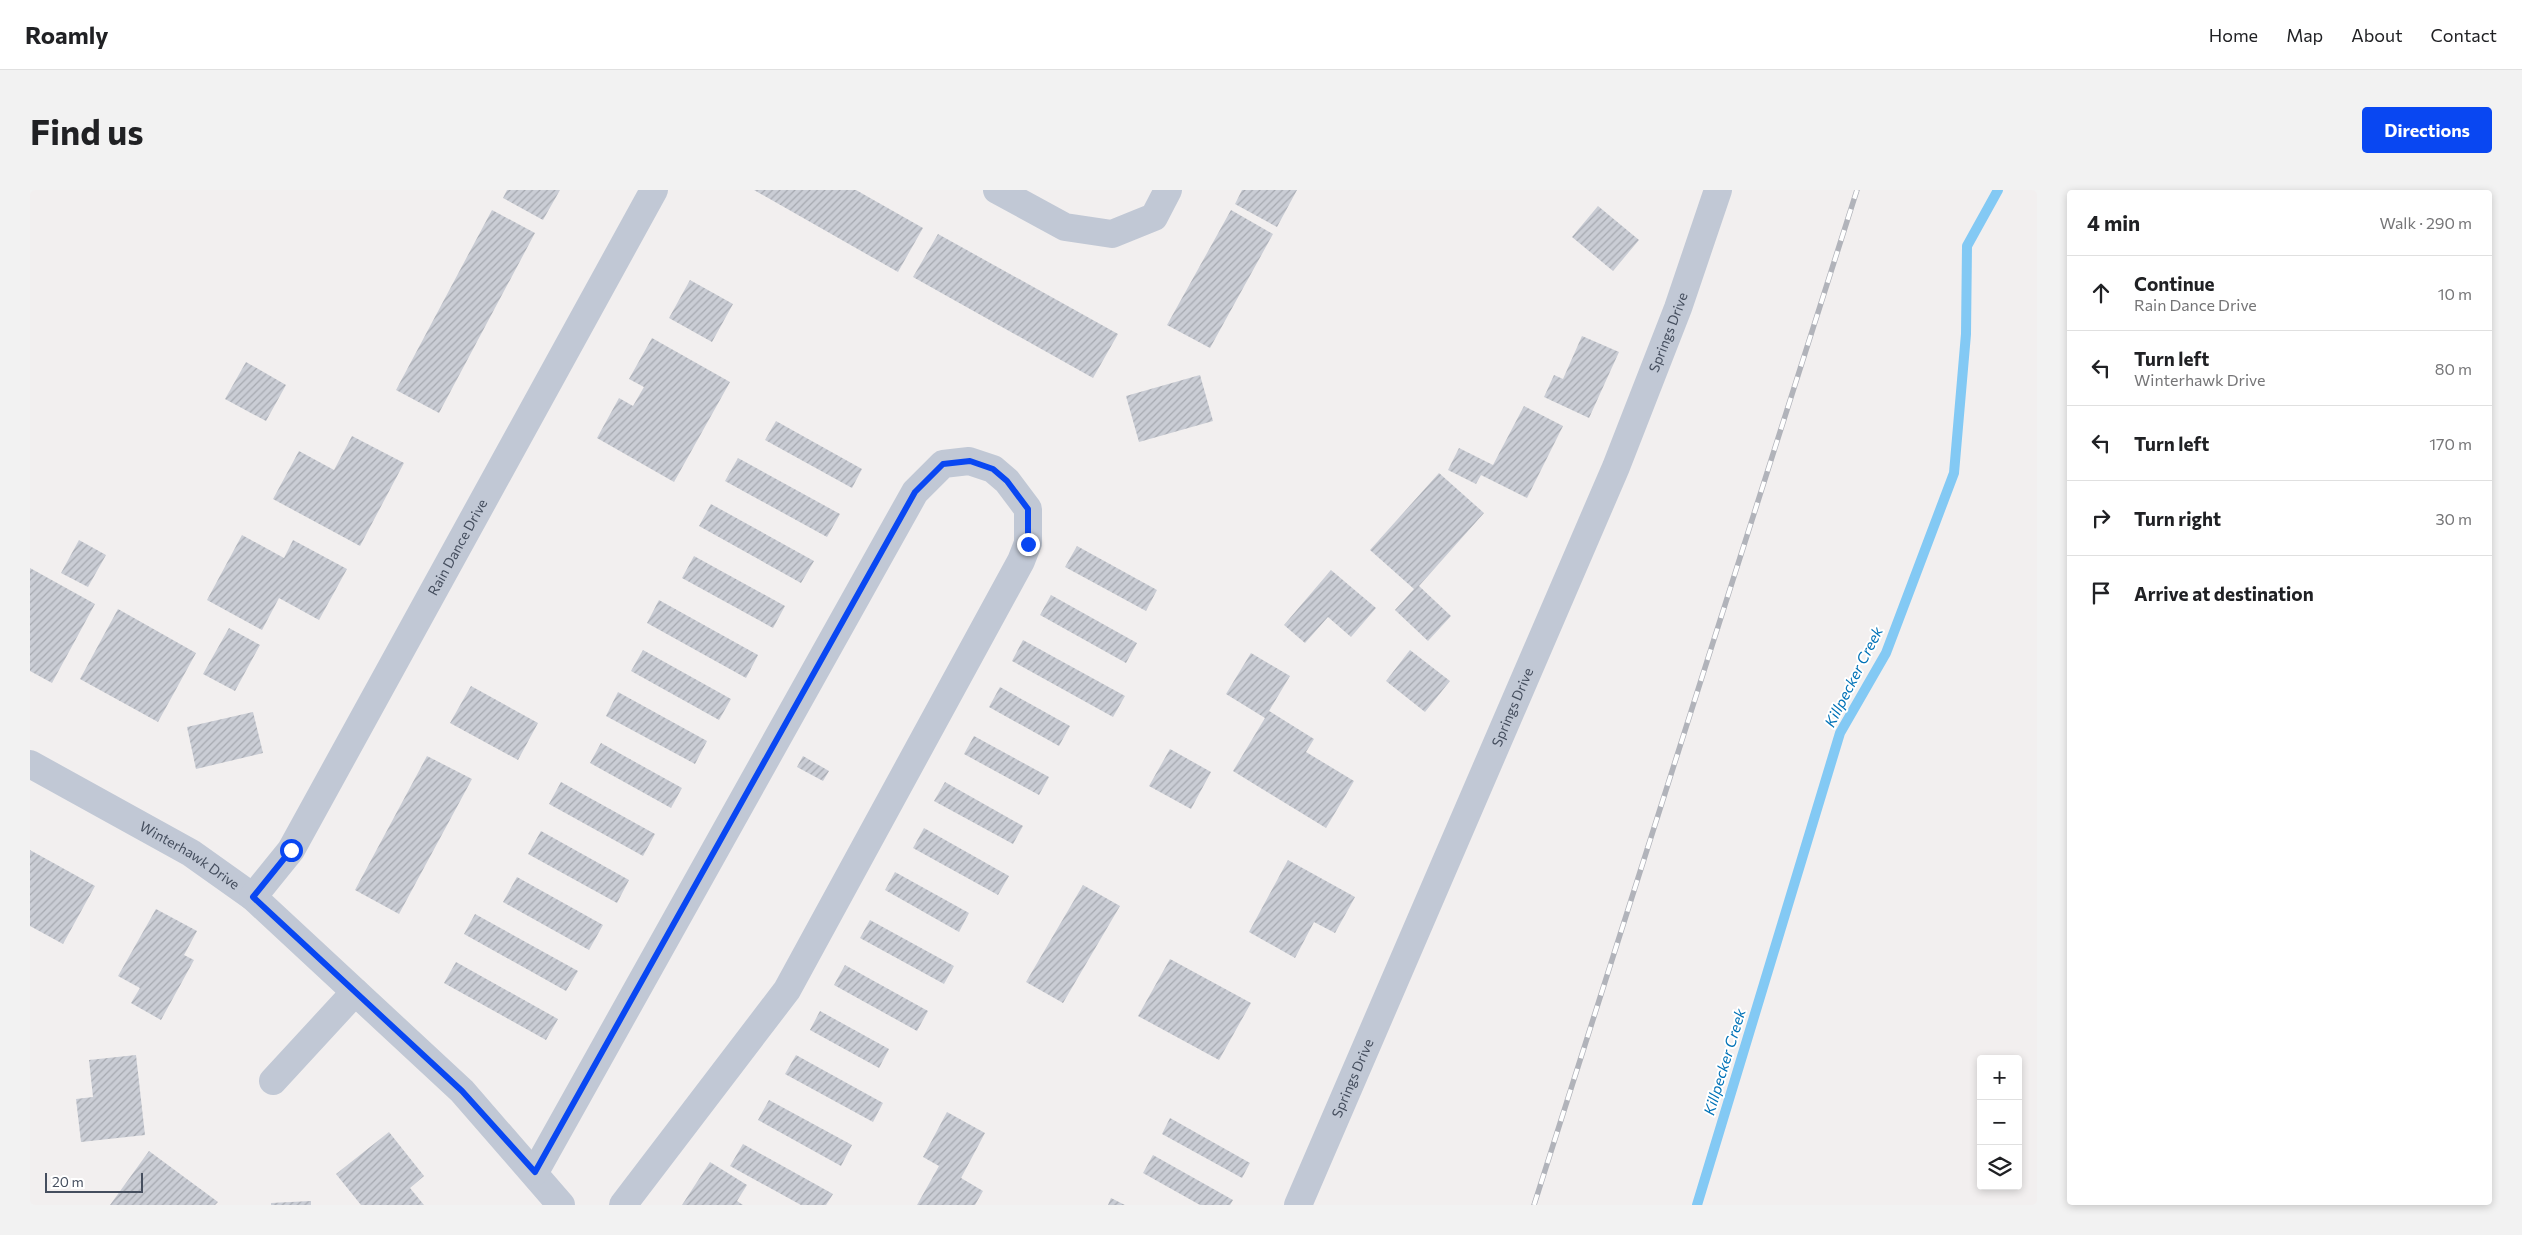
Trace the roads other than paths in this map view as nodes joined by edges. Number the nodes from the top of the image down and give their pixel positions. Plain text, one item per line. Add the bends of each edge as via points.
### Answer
1 (654, 190) edge
2 (997, 190) edge
3 (1168, 190) edge
4 (1711, 194) edge
5 (30, 764) edge
6 (253, 897) junction
7 (355, 992) junction
8 (273, 1081) dead end
9 (535, 1172) junction
10 (561, 1205) edge
11 (623, 1205) edge
12 (1298, 1205) edge

1 - 6 street, Rain Dance Drive via 291,850
2 - 3 street via 1065,227 1112,234 1154,217
4 - 12 street, Springs Drive via 1678,308 1616,467
5 - 6 street, Winterhawk Drive via 191,853
6 - 7 street, Winterhawk Drive
7 - 8 street
7 - 9 street, Winterhawk Drive via 462,1091
9 - 10 street, Winterhawk Drive
9 - 11 street via 915,492 943,464 970,461 993,469 1007,481 1028,509 1028,544 1021,561 787,990

